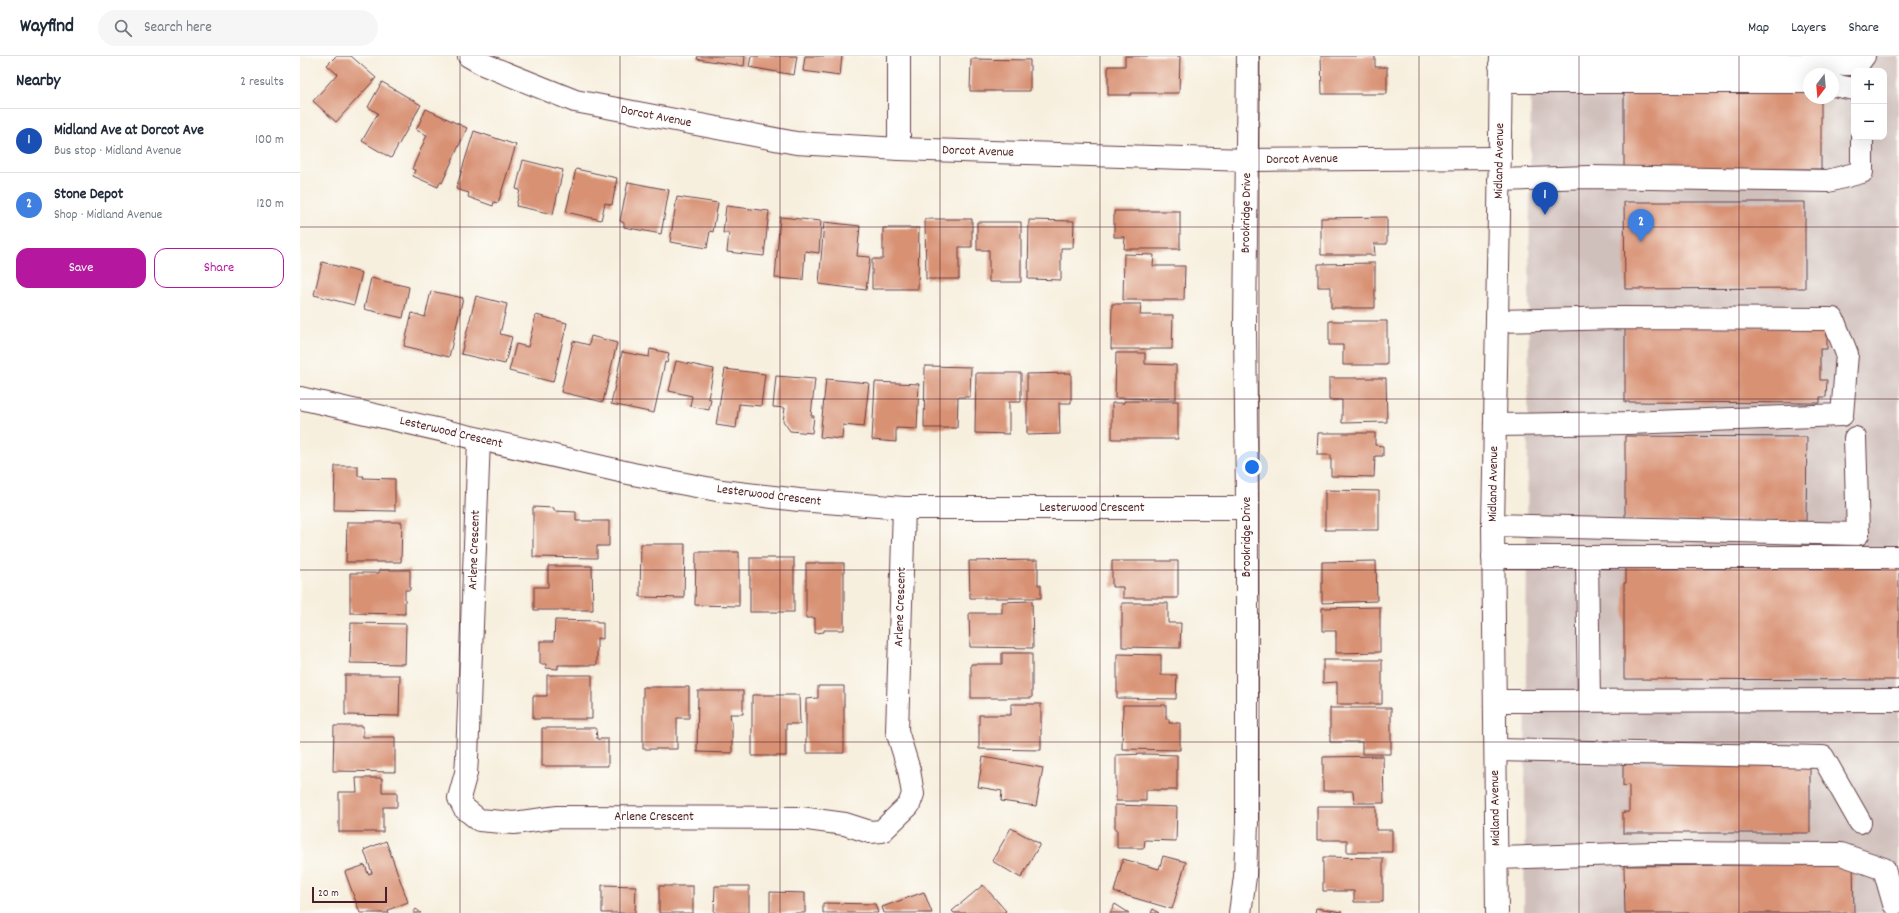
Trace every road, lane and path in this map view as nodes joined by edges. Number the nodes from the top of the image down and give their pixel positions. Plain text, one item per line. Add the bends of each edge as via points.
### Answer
1 (469, 56) edge
2 (899, 56) edge
3 (1248, 56) edge
4 (1864, 56) edge
5 (1500, 68) edge
6 (1803, 82) edge
7 (1839, 86) edge
8 (1851, 88) edge
9 (1862, 140) edge
10 (899, 149) junction
11 (1500, 158) junction
12 (1247, 160) junction
13 (1499, 180) junction
14 (1497, 320) junction
15 (300, 398) edge
16 (1495, 425) junction
17 (1855, 438) dead end
18 (479, 439) junction
19 (904, 508) junction
20 (1247, 508) junction
21 (1493, 525) junction
22 (1493, 557) junction
23 (1588, 557) junction
24 (1899, 557) edge
25 (1899, 700) edge
26 (1495, 701) junction
27 (1589, 701) junction
28 (1496, 750) junction
29 (1860, 822) dead end
30 (1497, 858) junction
31 (1894, 904) dead end
32 (1240, 913) edge
33 (1497, 913) edge

1 - 10 street, Dorcot Avenue via 483,64 575,100 796,143
2 - 10 street
3 - 12 street, Brookridge Drive
4 - 5 street via 1858,64
5 - 6 street
5 - 11 street, Midland Avenue
7 - 8 street
9 - 13 street via 1862,172 1828,181 1597,177
10 - 12 street, Dorcot Avenue
11 - 12 street, Dorcot Avenue
11 - 13 street, Midland Avenue
12 - 20 street, Brookridge Drive
13 - 14 street, Midland Avenue
14 - 16 street, Midland Avenue
14 - 16 street via 1833,319 1847,354 1842,415
15 - 18 street, Lesterwood Crescent
16 - 21 street, Midland Avenue
17 - 21 street via 1858,534
18 - 19 street, Lesterwood Crescent via 633,474 722,490 833,503
18 - 19 street, Arlene Crescent via 467,758 459,798 464,808 479,820 514,823 558,817 800,818 845,824 870,832 882,831 910,805 913,794 909,770 897,731
19 - 20 street, Lesterwood Crescent
20 - 32 street, Brookridge Drive via 1247,822 1245,877
21 - 22 street, Midland Avenue
22 - 23 street
22 - 26 street, Midland Avenue
23 - 24 street
23 - 27 street
25 - 27 street
26 - 27 street
26 - 28 street, Midland Avenue
28 - 29 street via 1823,757
28 - 30 street, Midland Avenue
30 - 31 street via 1654,852 1841,854 1884,869
30 - 33 street, Midland Avenue

